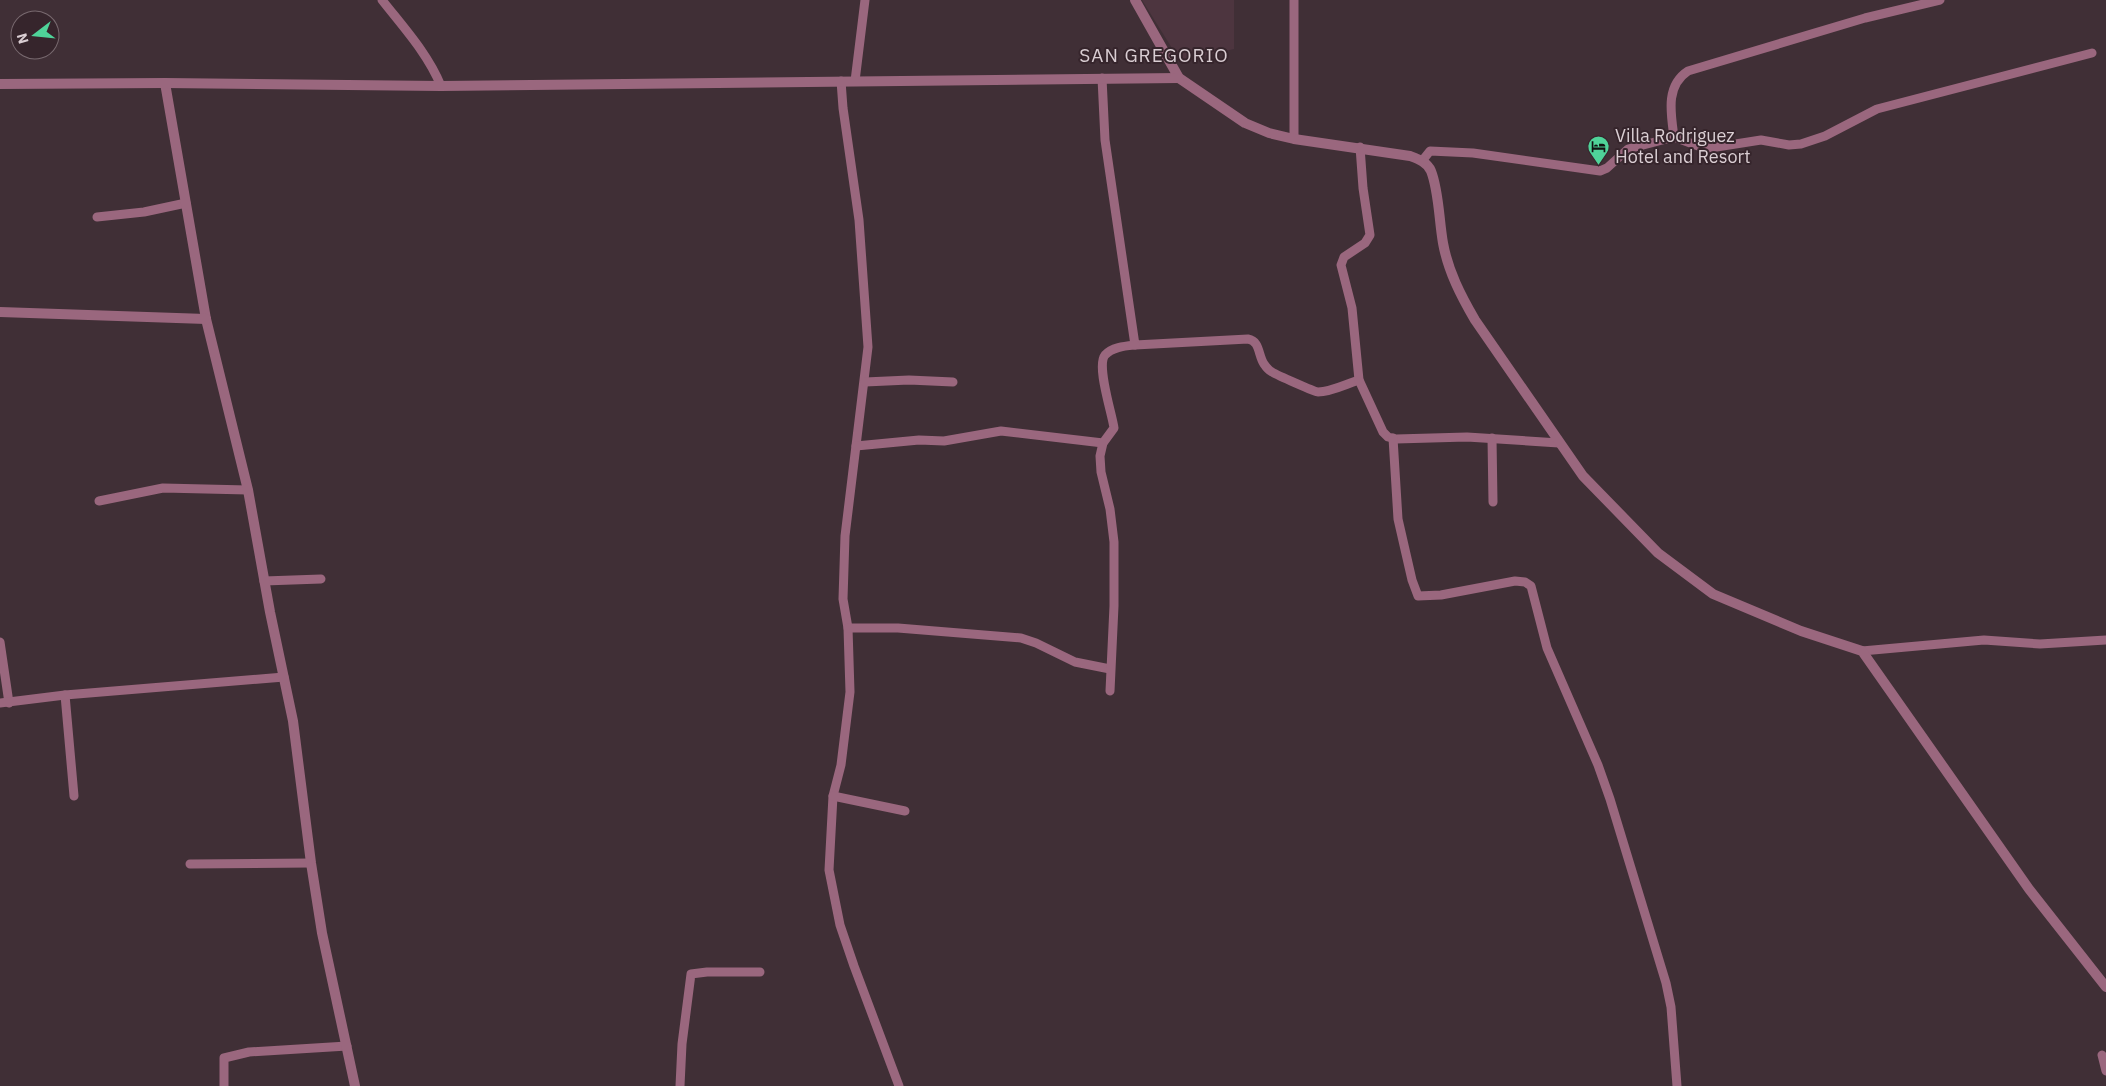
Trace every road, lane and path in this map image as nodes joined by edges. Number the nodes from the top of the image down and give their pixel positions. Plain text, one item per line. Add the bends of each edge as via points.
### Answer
1 (382, 0) edge
2 (865, 0) edge
3 (1135, 0) edge
4 (1294, 0) edge
5 (1940, 0) edge
6 (2092, 53) dead end
7 (1102, 78) junction
8 (1180, 78) junction
9 (841, 80) junction
10 (855, 81) junction
11 (165, 83) junction
12 (0, 84) edge
13 (441, 86) junction
14 (1674, 137) junction
15 (1294, 139) junction
16 (1360, 147) junction
17 (1422, 161) junction
18 (186, 203) junction
19 (98, 217) dead end
20 (0, 312) edge
21 (206, 319) junction
22 (1135, 344) junction
23 (1359, 380) junction
24 (865, 382) junction
25 (953, 382) dead end
26 (1393, 438) junction
27 (1492, 438) junction
28 (1103, 443) junction
29 (1559, 443) junction
30 (856, 446) junction
31 (248, 490) junction
32 (99, 501) dead end
33 (1493, 502) dead end
34 (321, 579) dead end
35 (264, 581) junction
36 (848, 628) junction
37 (2106, 640) edge
38 (0, 642) edge
39 (1862, 651) junction
40 (1110, 669) junction
41 (284, 677) junction
42 (1110, 691) dead end
43 (66, 695) junction
44 (4, 703) edge
45 (74, 796) dead end
46 (833, 796) junction
47 (905, 811) dead end
48 (311, 863) junction
49 (190, 864) dead end
50 (760, 972) dead end
51 (2102, 975) edge
52 (2106, 987) edge
53 (347, 1046) junction
54 (2102, 1055) dead end
55 (2106, 1071) edge
56 (224, 1086) edge
57 (355, 1086) edge
58 (680, 1086) edge
59 (899, 1086) edge
60 (1677, 1086) edge

1 - 13 street via 423,52
2 - 10 street
3 - 8 street
4 - 15 street
5 - 14 street via 1865,18 1688,71 1676,82 1672,92
6 - 14 street via 1877,108 1825,136 1801,144 1761,140 1710,148
7 - 8 street
7 - 10 street
7 - 22 street via 1105,140
8 - 15 street via 1245,123
9 - 10 street
9 - 13 street
9 - 24 street via 868,322
11 - 12 street
11 - 13 street
11 - 18 street
14 - 17 street via 1628,149 1600,172 1473,153 1430,151
15 - 16 street
16 - 17 street
16 - 23 street via 1370,235 1365,243 1344,257 1341,266 1352,308
17 - 29 street via 1431,172 1443,246 1462,298
18 - 19 street
18 - 21 street
20 - 21 street
21 - 31 street
22 - 23 street via 1248,339 1257,345 1269,371 1312,391 1322,392
22 - 28 street via 1111,350 1103,359 1102,371 1114,428
23 - 26 street via 1383,432
24 - 25 street
24 - 30 street
26 - 27 street
26 - 60 street via 1398,519 1418,596 1441,595 1515,581 1531,586 1554,666 1607,791 1666,983
27 - 29 street
27 - 33 street
28 - 30 street via 1001,431 944,441
28 - 40 street via 1101,472 1114,542
29 - 39 street via 1611,506 1658,553 1702,587 1801,631
30 - 36 street via 843,558 843,599
31 - 32 street via 163,488
31 - 35 street
34 - 35 street
35 - 41 street
36 - 40 street via 898,628 1021,638 1075,662
36 - 46 street via 850,692 841,765
37 - 39 street via 2040,644 1984,640
38 - 44 street
39 - 51 street via 2029,889
40 - 42 street
41 - 43 street
41 - 48 street
43 - 44 street
43 - 45 street
46 - 47 street
46 - 59 street via 829,870 836,906 854,966
48 - 49 street
48 - 53 street via 322,933
50 - 58 street via 691,974
51 - 52 street
53 - 56 street via 249,1052 224,1058
53 - 57 street
54 - 55 street

